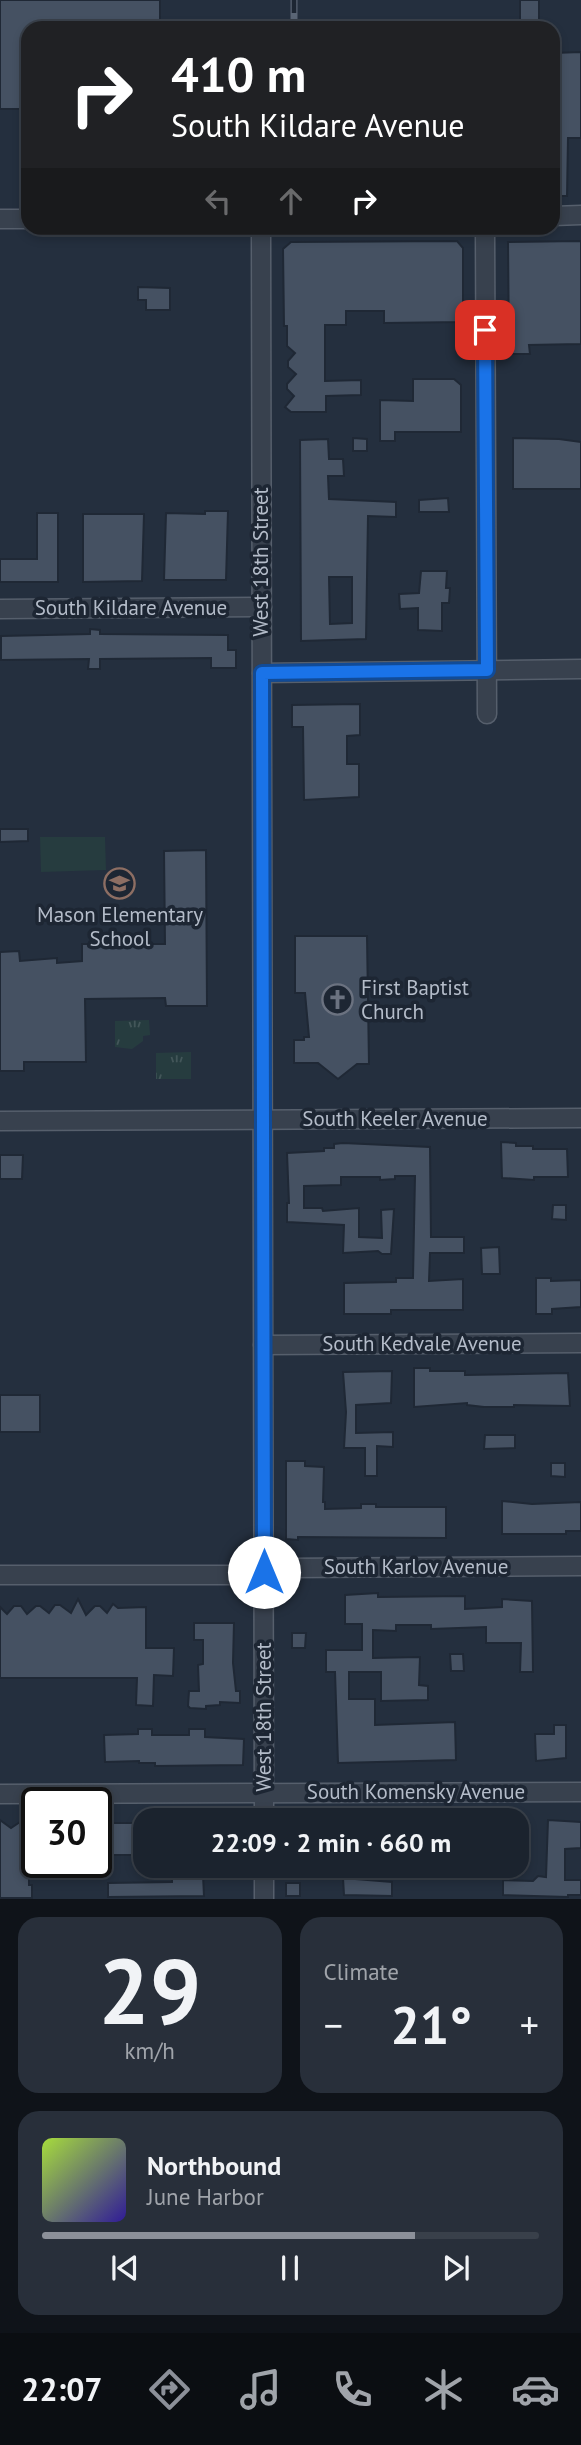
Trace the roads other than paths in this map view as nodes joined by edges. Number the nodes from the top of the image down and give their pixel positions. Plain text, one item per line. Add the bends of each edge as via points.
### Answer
1 (581, 215) edge
2 (560, 216) edge
3 (0, 219) edge
4 (21, 219) edge
5 (261, 235) edge
6 (485, 235) edge
7 (261, 607) junction
8 (0, 609) edge
9 (581, 669) edge
10 (487, 670) junction
11 (262, 673) junction
12 (487, 714) dead end
13 (581, 1118) edge
14 (262, 1120) junction
15 (0, 1121) edge
16 (581, 1343) edge
17 (263, 1345) junction
18 (581, 1566) edge
19 (264, 1572) junction
20 (0, 1575) edge
21 (581, 1791) edge
22 (264, 1793) junction
23 (0, 1794) edge
24 (264, 1808) edge
25 (264, 1878) edge
26 (264, 1899) edge

1 - 2 street
3 - 4 street
5 - 7 street, West 18th Street
6 - 10 street
7 - 8 street, South Kildare Avenue
7 - 11 street, West 18th Street
9 - 10 street
10 - 11 street
10 - 12 street
11 - 14 street, West 18th Street
13 - 14 street, South Keeler Avenue
14 - 15 street, South Keeler Avenue
14 - 17 street, West 18th Street
16 - 17 street, South Kedvale Avenue
17 - 19 street, West 18th Street
18 - 19 street, South Karlov Avenue via 288,1568
19 - 20 street, South Karlov Avenue
19 - 22 street, West 18th Street
21 - 22 street, South Komensky Avenue
22 - 23 street, South Komensky Avenue
22 - 24 street, West 18th Street
25 - 26 street

